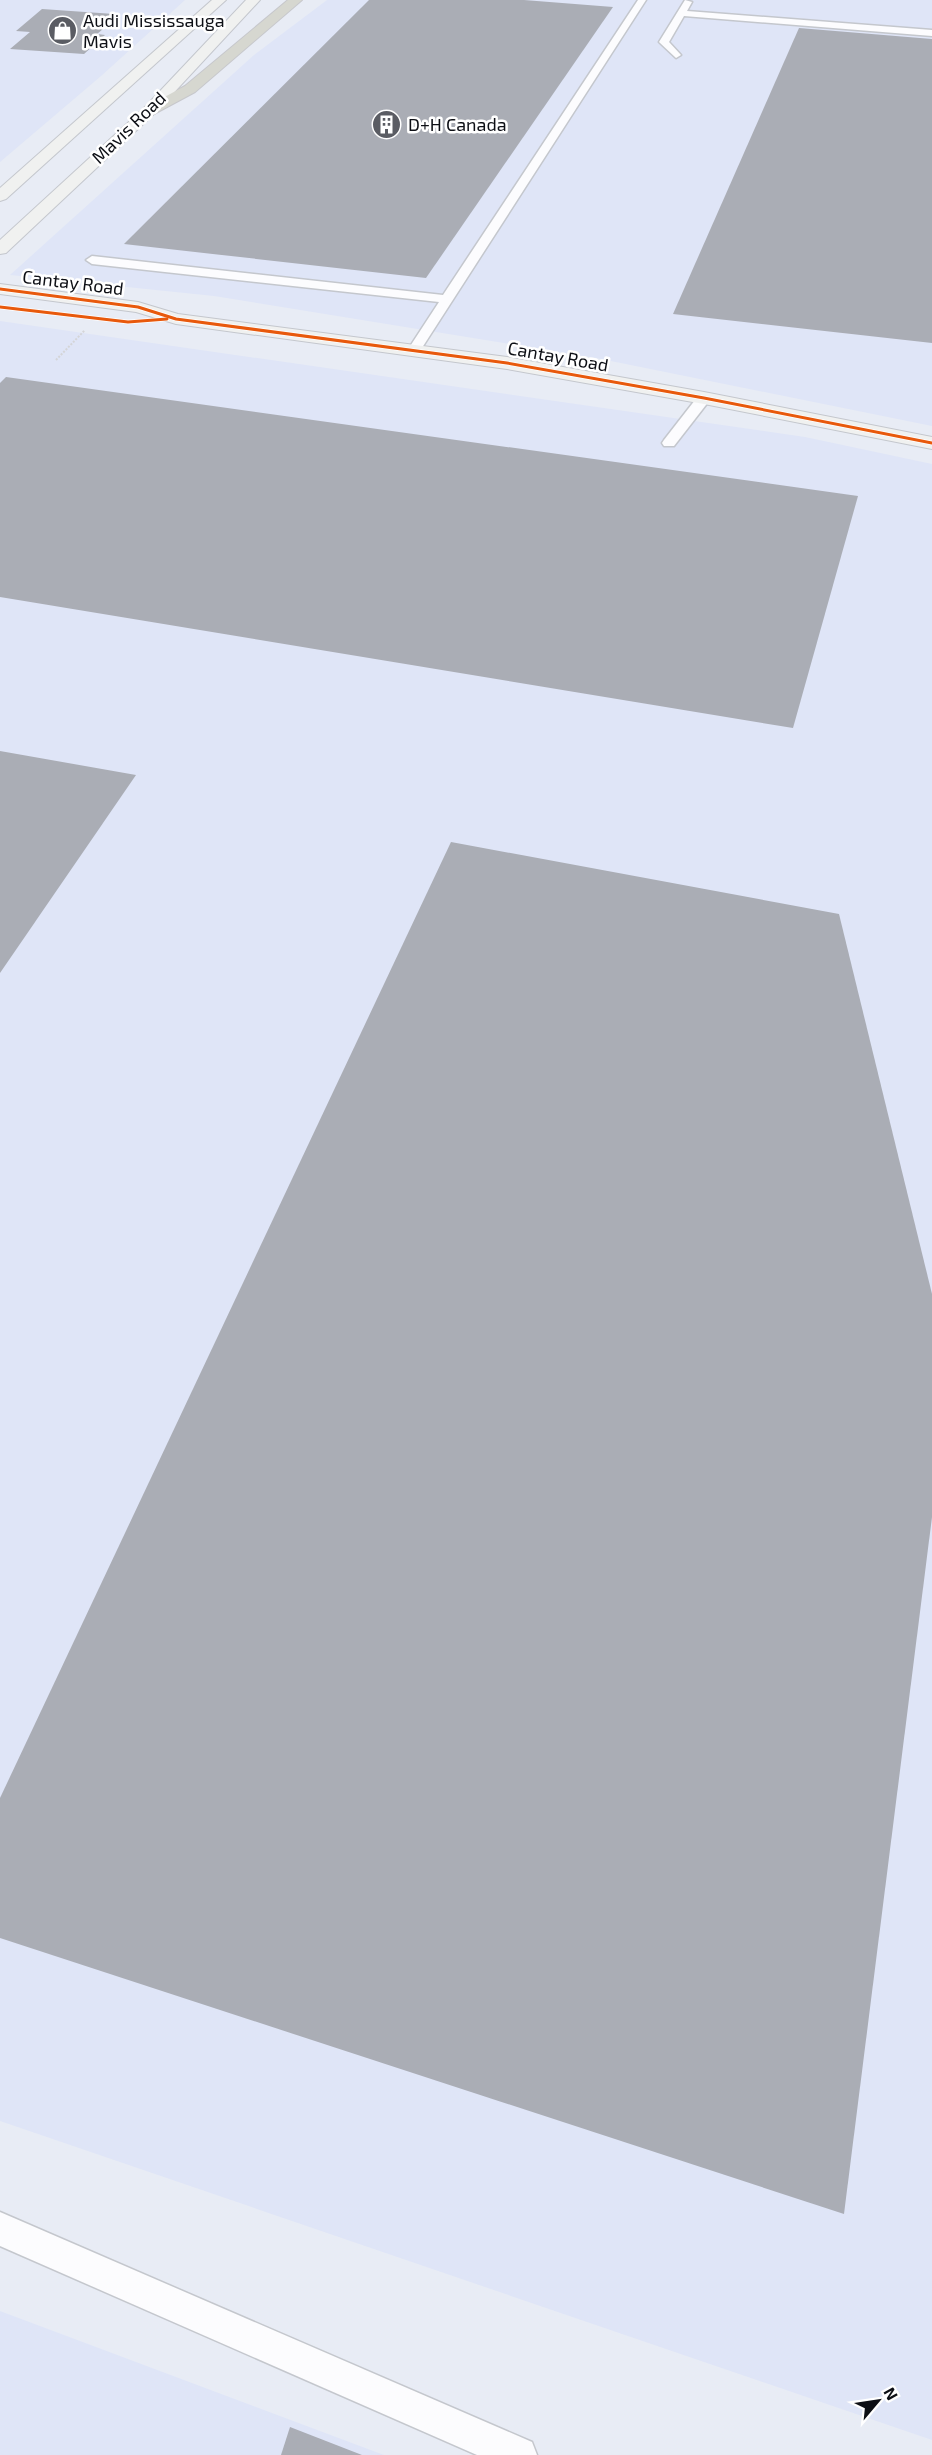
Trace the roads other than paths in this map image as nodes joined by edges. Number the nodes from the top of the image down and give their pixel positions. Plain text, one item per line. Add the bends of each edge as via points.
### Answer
1 (220, 0) edge
2 (253, 0) edge
3 (296, 0) edge
4 (642, 0) edge
5 (688, 0) edge
6 (681, 13) junction
7 (932, 33) edge
8 (676, 55) dead end
9 (149, 111) junction
10 (0, 196) edge
11 (0, 249) edge
12 (92, 260) dead end
13 (0, 289) edge
14 (445, 299) junction
15 (0, 307) edge
16 (176, 319) junction
17 (413, 351) junction
18 (704, 398) junction
19 (669, 443) dead end
20 (932, 443) edge
21 (0, 2229) edge
22 (519, 2455) edge

1 - 10 main road, Mavis Road
2 - 9 main road, Mavis Road
3 - 9 highway via 190,89
4 - 14 lane
5 - 6 lane
6 - 7 lane
6 - 8 lane via 664,42
9 - 11 main road, Mavis Road
12 - 14 lane
13 - 16 main road, Cantay Road via 138,307
14 - 17 lane
15 - 16 main road, Cantay Road via 128,322
16 - 17 main road, Cantay Road
17 - 18 main road, Cantay Road via 507,363
18 - 19 lane
18 - 20 main road, Cantay Road
21 - 22 lane

